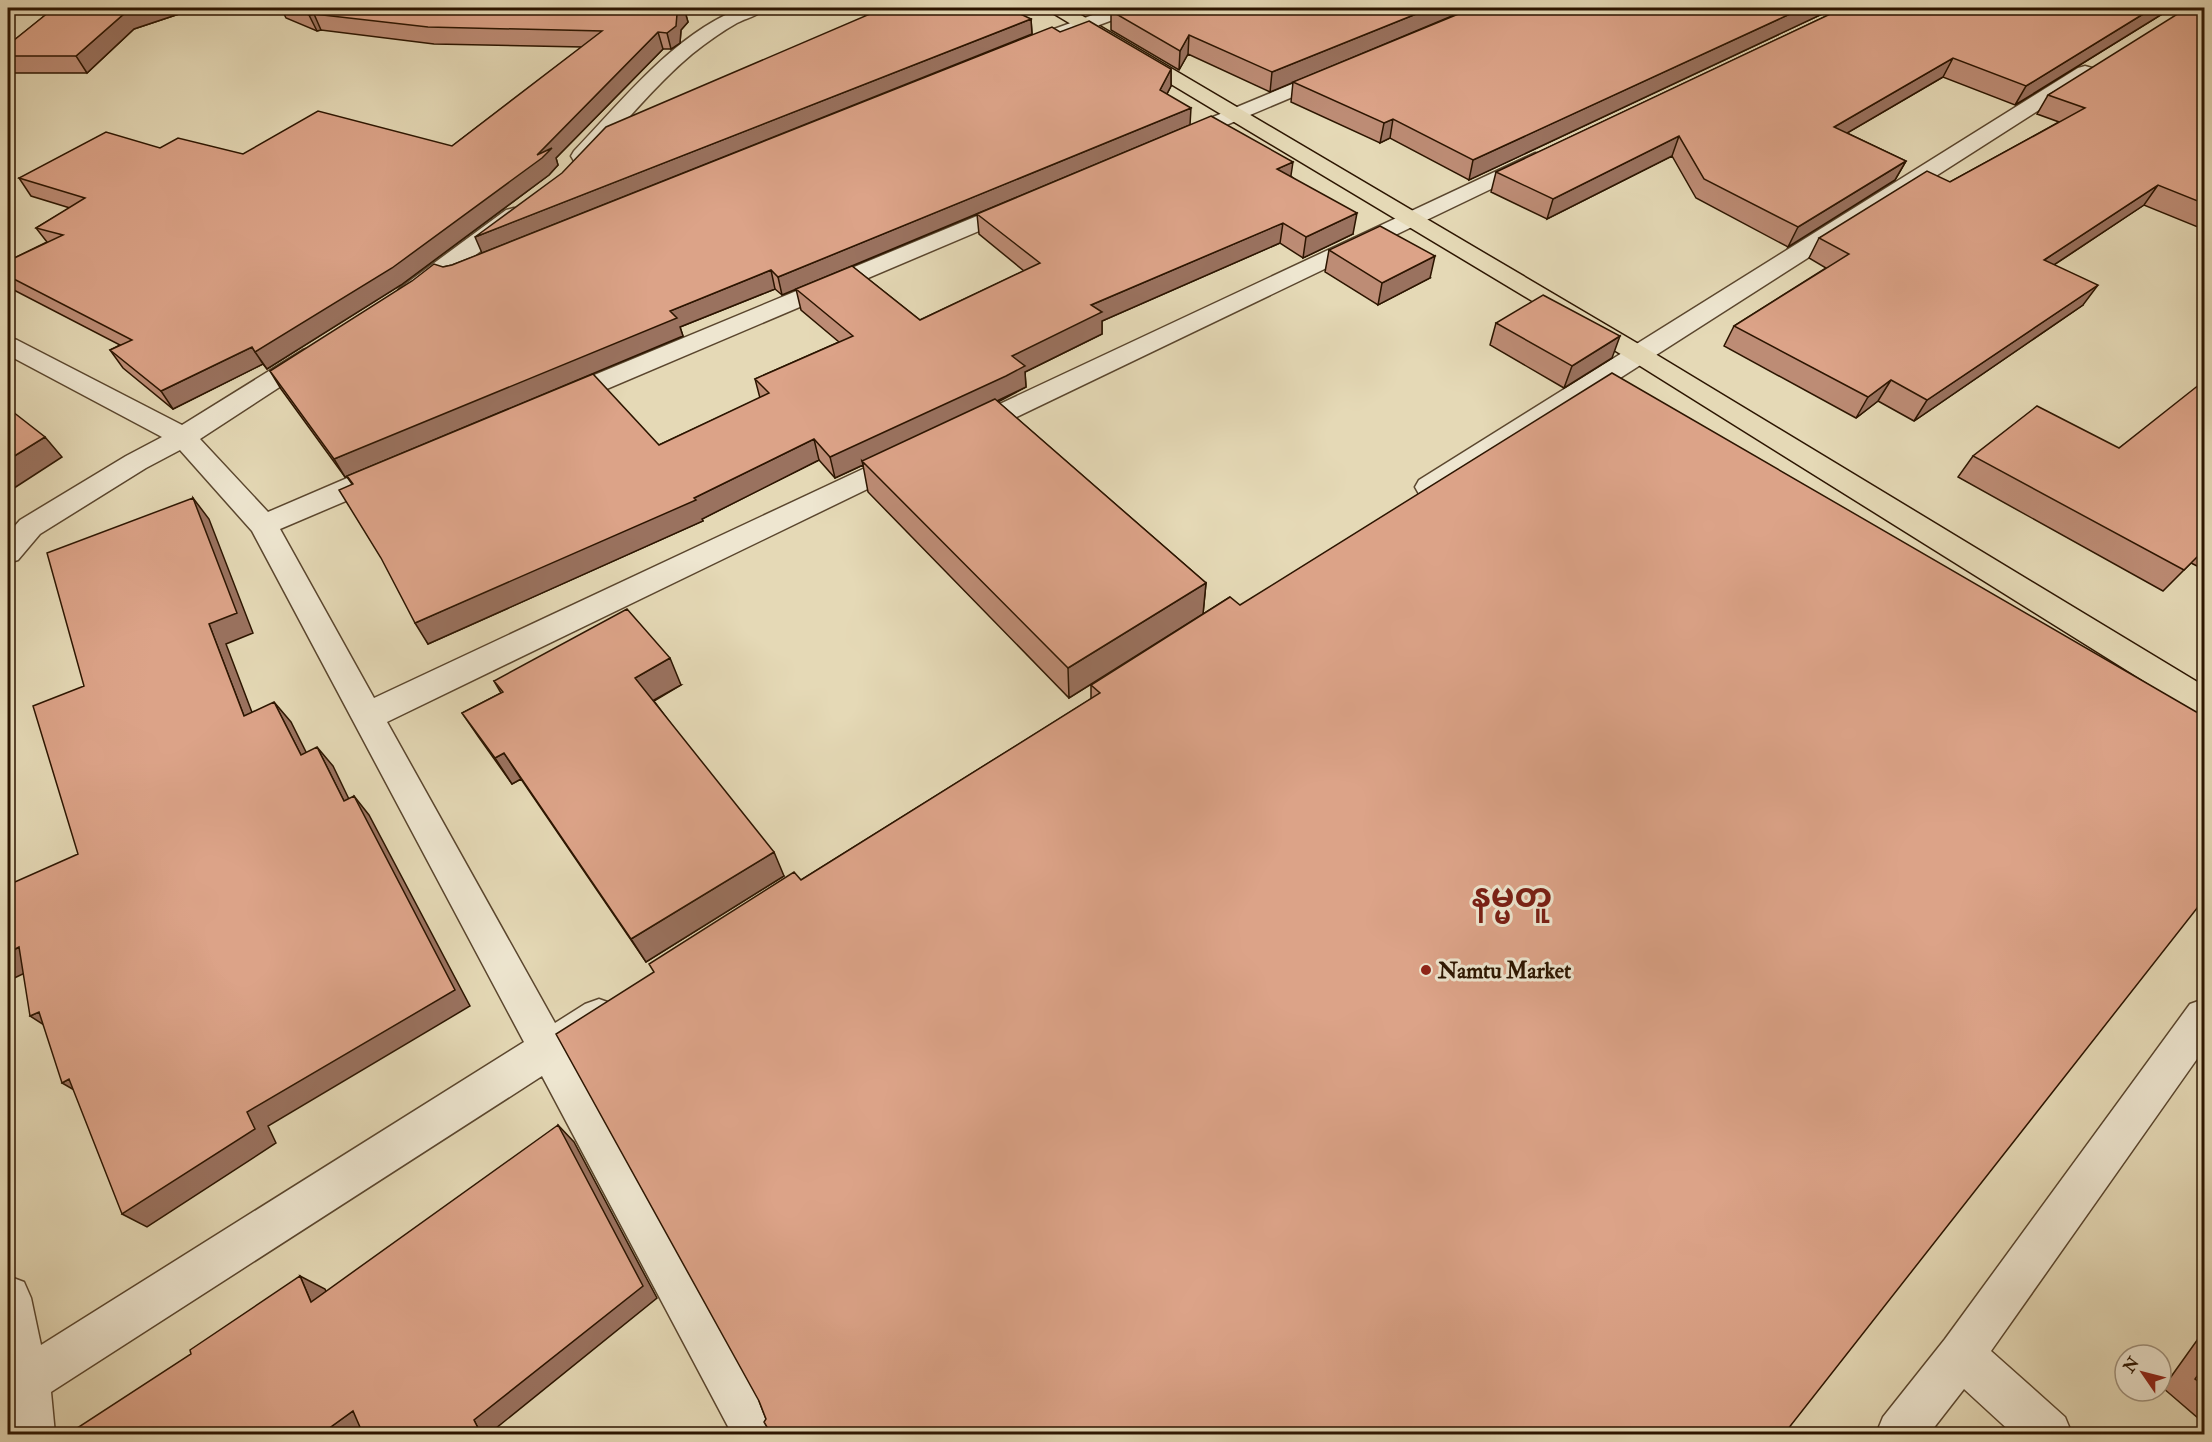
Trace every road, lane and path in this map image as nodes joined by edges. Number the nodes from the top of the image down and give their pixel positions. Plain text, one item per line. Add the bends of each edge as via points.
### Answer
1 (748, 8) edge
2 (1057, 8) edge
3 (1128, 8) edge
4 (1084, 22) junction
5 (1007, 53) edge
6 (2108, 58) edge
7 (1352, 65) edge
8 (1234, 114) junction
9 (1157, 147) edge
10 (1561, 147) edge
11 (566, 174) edge
12 (1036, 198) edge
13 (530, 202) edge
14 (1410, 219) junction
15 (488, 261) edge
16 (332, 342) edge
17 (8, 345) edge
18 (1638, 354) junction
19 (539, 408) edge
20 (183, 437) junction
21 (406, 464) edge
22 (1406, 502) edge
23 (263, 525) junction
24 (8, 553) edge
25 (2205, 702) edge
26 (368, 717) junction
27 (620, 1003) edge
28 (2205, 1017) edge
29 (549, 1048) junction
30 (8, 1298) edge
31 (1961, 1355) junction
32 (26, 1381) junction
33 (31, 1434) edge
34 (758, 1434) edge
35 (1900, 1434) edge
36 (2048, 1434) edge

1 - 11 street via 676,57
2 - 4 main road
3 - 4 street
4 - 5 street
4 - 8 main road
6 - 18 street
7 - 8 street
8 - 9 street
8 - 14 main road
10 - 14 street
12 - 19 street
13 - 15 street via 401,298
14 - 18 main road
14 - 26 street
16 - 20 street
17 - 20 street
18 - 22 street
18 - 25 main road
20 - 23 street
20 - 24 street via 30,527
21 - 23 street
23 - 26 street
26 - 29 street
27 - 29 street
28 - 31 street
29 - 32 street
29 - 34 street
30 - 32 street
31 - 35 street
31 - 36 street
32 - 33 street

